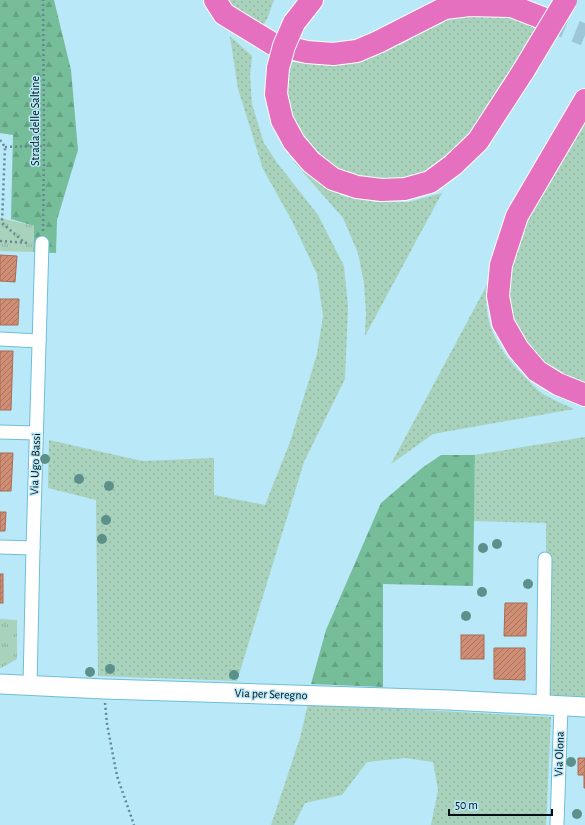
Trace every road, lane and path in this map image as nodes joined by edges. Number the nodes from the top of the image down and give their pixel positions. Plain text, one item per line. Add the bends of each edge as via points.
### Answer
1 (43, 0) edge
2 (215, 0) edge
3 (312, 0) edge
4 (566, 0) edge
5 (503, 3) edge
6 (546, 19) tunnel mouth
7 (584, 102) edge
8 (0, 140) edge
9 (44, 146) junction
10 (6, 147) junction
11 (1, 224) edge
12 (0, 241) edge
13 (42, 243) joint
14 (0, 339) edge
15 (39, 340) junction
16 (585, 394) edge
17 (0, 432) edge
18 (36, 433) junction
19 (0, 547) edge
20 (33, 548) junction
21 (545, 559) dead end
22 (0, 684) edge
23 (30, 685) junction
24 (104, 689) junction
25 (552, 705) junction
26 (585, 707) edge
27 (134, 825) edge
28 (557, 825) edge

1 - 9 path, Strada delle Saltine
2 - 5 highway via 224,14 273,44 307,52 333,54 357,51 445,8
3 - 4 highway, bridge via 294,23 278,68 276,94 282,120 294,142 311,162 333,178 357,187 382,190 405,189 430,182 453,165 478,141
5 - 6 highway
7 - 16 highway via 517,216 501,265 498,296 503,323 518,349 537,371 558,384
8 - 10 path
9 - 10 path
9 - 13 path, Strada delle Saltine
10 - 11 path
11 - 12 path via 25,243
13 - 15 street, Via Ugo Bassi
14 - 15 street
15 - 18 street, Via Ugo Bassi
17 - 18 street
18 - 20 street, Via Ugo Bassi
19 - 20 street
20 - 23 street, Via Ugo Bassi
21 - 25 street
22 - 23 street, Via per Seregno
23 - 24 street, Via per Seregno
24 - 25 street, Via per Seregno
24 - 27 path via 107,724 117,776
25 - 26 street, Via per Seregno
25 - 28 street, Via Olona

